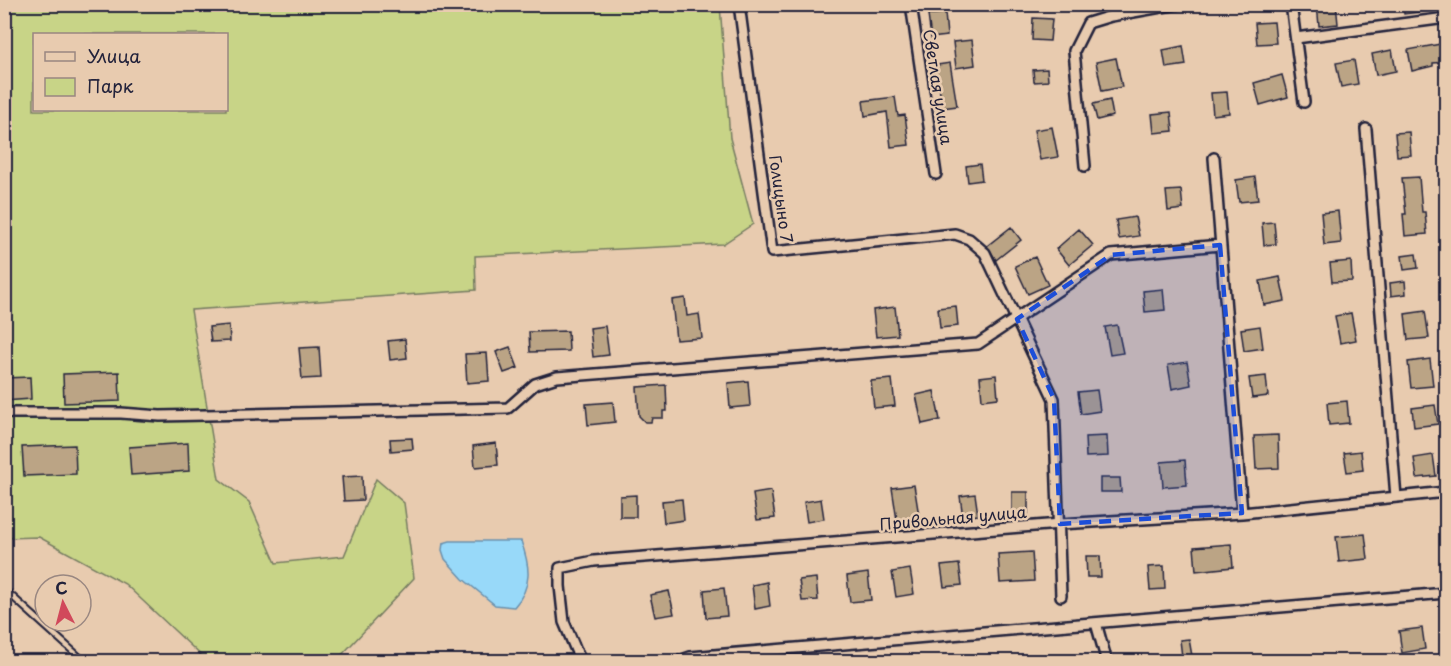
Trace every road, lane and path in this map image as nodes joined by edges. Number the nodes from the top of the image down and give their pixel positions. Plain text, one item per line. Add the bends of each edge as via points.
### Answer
1 (739, 4) edge
2 (911, 4) edge
3 (1178, 4) edge
4 (1292, 4) edge
5 (1446, 18) edge
6 (1296, 38) junction
7 (1304, 102) dead end
8 (1366, 129) dead end
9 (1214, 158) dead end
10 (1085, 166) dead end
11 (936, 174) dead end
12 (1220, 245) junction
13 (1017, 319) junction
14 (4, 413) edge
15 (1446, 492) edge
16 (1396, 496) junction
17 (1242, 513) junction
18 (1060, 524) junction
19 (4, 589) edge
20 (1446, 593) edge
21 (1061, 596) dead end
22 (1096, 623) junction
23 (85, 662) edge
24 (581, 662) edge
25 (676, 662) edge
26 (1107, 662) edge

1 - 13 street, Голицыно 7 via 772,252 955,234 969,239 985,253
2 - 11 street, Светлая улица
3 - 10 street via 1088,23 1074,51
4 - 6 street
5 - 6 street
6 - 7 street
8 - 16 street
9 - 12 street
12 - 13 street via 1111,255
12 - 17 street
13 - 14 street via 978,344 557,377 535,384 508,408 160,416
13 - 18 street via 1054,399
15 - 16 street, Привольная улица
16 - 17 street, Привольная улица
17 - 18 street, Привольная улица
18 - 21 street
18 - 24 street, Привольная улица via 594,561 560,568 564,622
19 - 23 lane
20 - 22 street
22 - 25 street via 690,657
22 - 26 street

